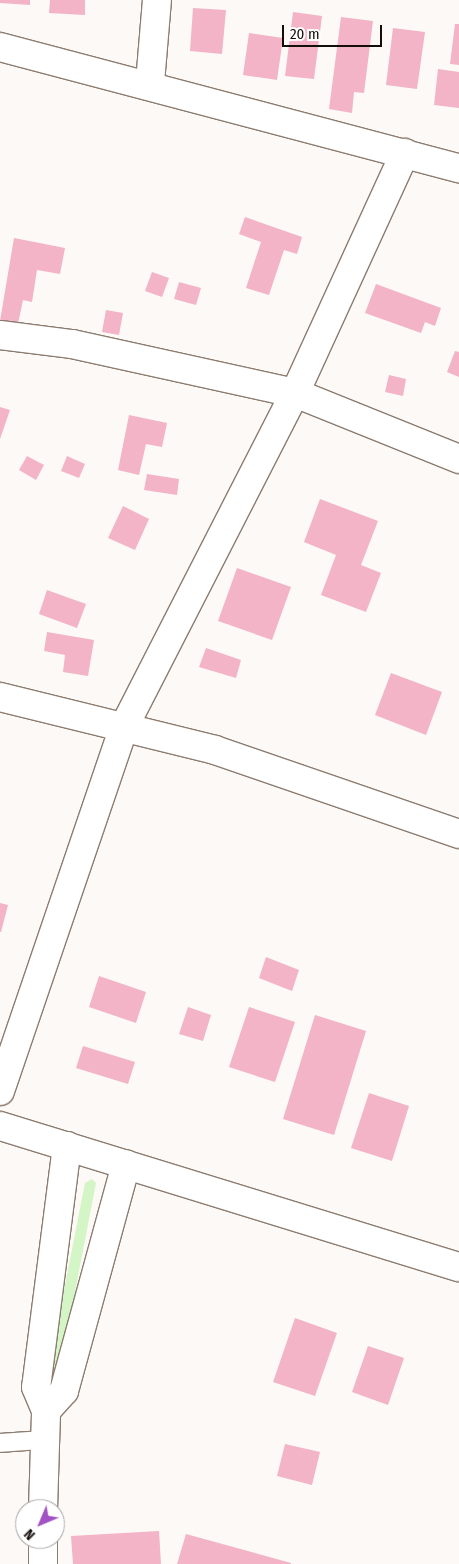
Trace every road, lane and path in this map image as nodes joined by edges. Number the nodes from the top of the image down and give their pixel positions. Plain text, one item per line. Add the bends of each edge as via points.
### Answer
1 (157, 0) edge
2 (0, 47) edge
3 (150, 83) junction
4 (405, 153) junction
5 (459, 168) edge
6 (0, 335) edge
7 (295, 393) junction
8 (459, 459) edge
9 (0, 697) edge
10 (124, 727) junction
11 (459, 834) edge
12 (0, 1091) edge
13 (0, 1126) edge
14 (67, 1146) junction
15 (126, 1164) junction
16 (459, 1266) edge
17 (46, 1411) junction
18 (42, 1440) junction
19 (0, 1443) edge
20 (43, 1499) edge
21 (43, 1549) edge
22 (43, 1564) edge

1 - 3 street
2 - 3 street
3 - 4 street
4 - 5 street
4 - 7 street
6 - 7 street via 72,344
7 - 8 street
7 - 10 street
9 - 10 street
10 - 11 street via 216,750
10 - 12 street
13 - 14 street
14 - 15 street
14 - 17 street via 36,1386
15 - 16 street
15 - 17 street via 64,1391
17 - 18 street
18 - 19 lane
18 - 20 street
21 - 22 street

